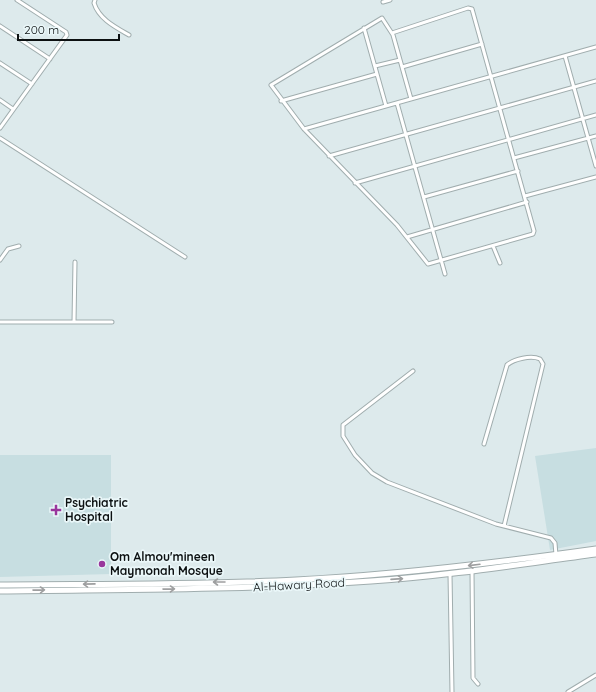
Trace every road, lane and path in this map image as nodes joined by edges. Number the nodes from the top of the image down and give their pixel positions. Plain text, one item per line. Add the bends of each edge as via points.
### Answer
1 (17, 0) edge
2 (95, 0) edge
3 (390, 0) edge
4 (383, 2) dead end
5 (0, 26) edge
6 (364, 28) junction
7 (392, 33) junction
8 (129, 35) dead end
9 (482, 44) junction
10 (596, 47) edge
11 (565, 56) junction
12 (50, 59) junction
13 (400, 60) junction
14 (0, 64) edge
15 (375, 66) junction
16 (402, 67) junction
17 (377, 74) junction
18 (491, 76) junction
19 (596, 81) edge
20 (32, 84) junction
21 (574, 87) junction
22 (411, 99) junction
23 (0, 100) edge
24 (282, 101) junction
25 (397, 103) junction
26 (386, 106) junction
27 (500, 108) junction
28 (14, 109) junction
29 (596, 115) edge
30 (583, 119) junction
31 (0, 128) edge
32 (304, 129) junction
33 (406, 134) junction
34 (596, 136) edge
35 (0, 138) edge
36 (588, 138) junction
37 (509, 140) junction
38 (329, 156) junction
39 (514, 158) junction
40 (415, 166) junction
41 (596, 166) edge
42 (518, 171) junction
43 (596, 176) edge
44 (355, 183) junction
45 (525, 196) junction
46 (424, 197) junction
47 (526, 202) junction
48 (433, 229) junction
49 (407, 237) junction
50 (19, 246) dead end
51 (493, 246) junction
52 (185, 257) dead end
53 (0, 260) edge
54 (442, 261) junction
55 (75, 262) dead end
56 (500, 263) dead end
57 (445, 274) dead end
58 (0, 322) edge
59 (74, 322) junction
60 (112, 322) dead end
61 (414, 371) dead end
62 (484, 444) dead end
63 (504, 526) junction
64 (596, 549) edge
65 (596, 554) edge
66 (556, 555) junction
67 (472, 571) junction
68 (450, 574) junction
69 (0, 585) edge
70 (240, 585) junction
71 (0, 591) edge
72 (596, 675) edge
73 (478, 684) dead end
74 (452, 692) edge
75 (568, 692) edge

1 - 12 street via 67,32 67,36
2 - 8 street via 96,8 105,20
3 - 4 street
5 - 12 street
6 - 7 street via 382,18
6 - 15 street
6 - 24 street via 272,84 271,87
7 - 9 street via 470,8
7 - 13 street
9 - 16 street
9 - 18 street
10 - 11 street
11 - 18 street
11 - 21 street
12 - 20 street
13 - 15 street
13 - 16 street
14 - 20 street
15 - 17 street
16 - 22 street
17 - 24 street
17 - 26 street
18 - 22 street
18 - 27 street
19 - 21 street
20 - 28 street
21 - 27 street
21 - 30 street
22 - 25 street
23 - 28 street
24 - 32 street
25 - 26 street
25 - 33 street
26 - 32 street
27 - 33 street
27 - 37 street
28 - 31 street
29 - 30 street
30 - 36 street
30 - 37 street
32 - 38 street
33 - 38 street
33 - 40 street
34 - 36 street
35 - 52 street
36 - 39 street
36 - 41 street
37 - 39 street
37 - 40 street
38 - 44 street
39 - 42 street
40 - 44 street
40 - 46 street
42 - 45 street
42 - 46 street
43 - 45 street
44 - 49 street
45 - 47 street
46 - 48 street
47 - 48 street
47 - 51 street via 533,234
48 - 49 street
48 - 54 street
49 - 54 street via 427,263
50 - 53 street via 8,249
51 - 54 street
51 - 56 street
54 - 57 street
55 - 59 street
58 - 59 street
59 - 60 street
61 - 63 street via 344,423 341,431 343,436 363,464 387,482 458,511
62 - 63 street via 507,365 518,359 539,358 543,364
63 - 66 street via 551,538 555,543
64 - 66 highway, Al-Hawary Road
65 - 67 highway, Al-Hawary Road
66 -> 70 highway, Al-Hawary Road via 378,575
67 - 68 highway, Al-Hawary Road
67 - 73 street via 473,678
70 -> 68 highway, Al-Hawary Road via 371,581
68 - 74 street
70 -> 69 highway, Al-Hawary Road
71 -> 70 highway, Al-Hawary Road
72 - 75 street

